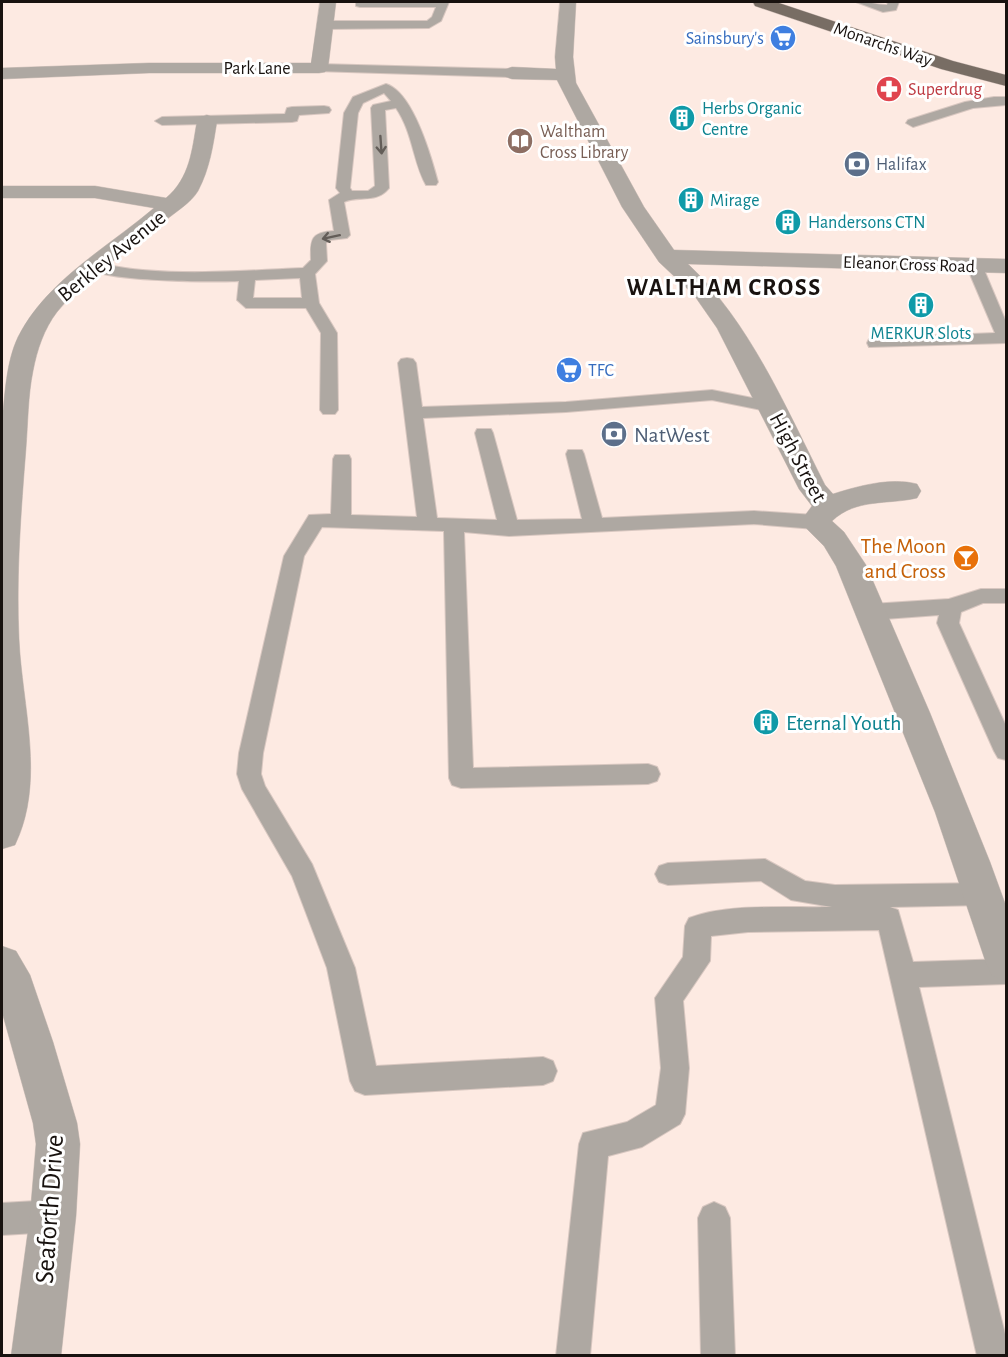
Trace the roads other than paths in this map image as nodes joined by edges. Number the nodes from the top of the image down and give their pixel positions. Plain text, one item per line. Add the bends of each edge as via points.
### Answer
1 (328, 2) edge
2 (568, 2) edge
3 (761, 2) edge
4 (798, 2) edge
5 (862, 2) edge
6 (893, 2) edge
7 (443, 3) edge
8 (360, 4) dead end
9 (325, 25) junction
10 (1006, 67) edge
11 (319, 68) junction
12 (371, 69) junction
13 (512, 73) joint
14 (2, 74) edge
15 (566, 75) junction
16 (1006, 81) edge
17 (386, 88) junction
18 (1006, 101) edge
19 (399, 103) junction
20 (324, 110) dead end
21 (162, 121) dead end
22 (207, 121) junction
23 (913, 123) dead end
24 (431, 182) dead end
25 (2, 192) edge
26 (348, 195) junction
27 (172, 205) junction
28 (667, 257) junction
29 (965, 265) junction
30 (1006, 266) edge
31 (94, 267) junction
32 (307, 273) junction
33 (248, 275) junction
34 (311, 303) junction
35 (875, 343) dead end
36 (407, 363) dead end
37 (772, 407) junction
38 (329, 410) dead end
39 (414, 413) junction
40 (484, 433) dead end
41 (575, 454) dead end
42 (342, 459) dead end
43 (5, 478) edge
44 (908, 491) dead end
45 (822, 514) junction
46 (341, 520) junction
47 (428, 524) junction
48 (454, 525) junction
49 (594, 525) junction
50 (509, 529) junction
51 (1006, 596) edge
52 (951, 607) junction
53 (871, 612) junction
54 (5, 728) edge
55 (1006, 751) edge
56 (648, 774) dead end
57 (2, 834) edge
58 (668, 874) dead end
59 (985, 894) junction
60 (1006, 963) edge
61 (2, 964) edge
62 (1006, 970) edge
63 (903, 975) junction
64 (543, 1071) dead end
65 (53, 1216) junction
66 (714, 1218) dead end
67 (2, 1219) edge
68 (36, 1356) edge
69 (573, 1356) edge
70 (718, 1356) edge
71 (994, 1356) edge

1 - 9 street
2 - 15 street, High Street
3 - 16 main road, Monarchs Way
4 - 10 main road, Monarchs Way
5 - 6 lane via 883,9 892,8
7 - 8 lane
7 - 9 lane via 438,18 429,24
9 - 11 street
11 - 12 lane, Park Lane
11 - 14 street, Park Lane via 149,68
12 - 13 lane, Park Lane
12 - 17 lane
13 - 15 street
15 - 28 street, High Street via 633,207
17 - 19 lane
17 - 26 lane via 358,100 351,112 344,188
18 - 23 lane via 959,106
19 - 24 lane via 421,145
19 -> 26 lane via 378,108 382,188 371,195
20 - 22 lane via 292,111 292,118
21 - 22 lane
22 - 27 street, Berkley Avenue via 196,176
25 - 27 street, Berkley Avenue via 95,192
26 -> 32 lane via 336,200 342,235 318,242 319,261
27 - 31 street, Berkley Avenue
28 - 29 street, Eleanor Cross Road
28 - 37 street, High Street via 702,290 729,327
29 - 30 street, Eleanor Cross Road
29 - 35 lane via 1005,338
31 - 33 lane via 111,272
31 - 43 street, Berkley Avenue via 47,309 30,338 20,372
32 - 33 lane
32 - 34 lane
33 - 34 lane via 245,300 252,305
34 - 38 lane via 329,333
36 - 39 lane
37 - 39 lane via 712,395 567,407
37 - 45 street, High Street
39 - 47 lane
40 - 50 lane
41 - 49 lane
42 - 46 lane
43 - 54 street, Berkley Avenue
44 - 45 street via 856,496
45 - 49 lane via 800,519
45 - 53 street, High Street via 851,565
46 - 47 lane
46 - 64 lane via 315,520 294,556 250,753 251,781 303,872 341,968 365,1081
47 - 48 lane
48 - 50 lane
48 - 56 lane via 461,778
49 - 50 lane
51 - 52 lane via 981,596
52 - 53 lane
52 - 55 lane via 948,623
53 - 59 street, High Street
54 - 57 street, Berkley Avenue via 13,792
58 - 59 lane via 765,870 800,892 836,896
59 - 60 street, High Street
61 - 65 street, Seaforth Drive via 10,975 55,1123 58,1144
62 - 63 lane
63 - 69 lane via 889,918 748,920 698,926 696,961 669,998 675,1068 670,1114 631,1136 594,1144
63 - 71 lane
65 - 67 lane
65 - 68 street, Seaforth Drive
66 - 70 lane

